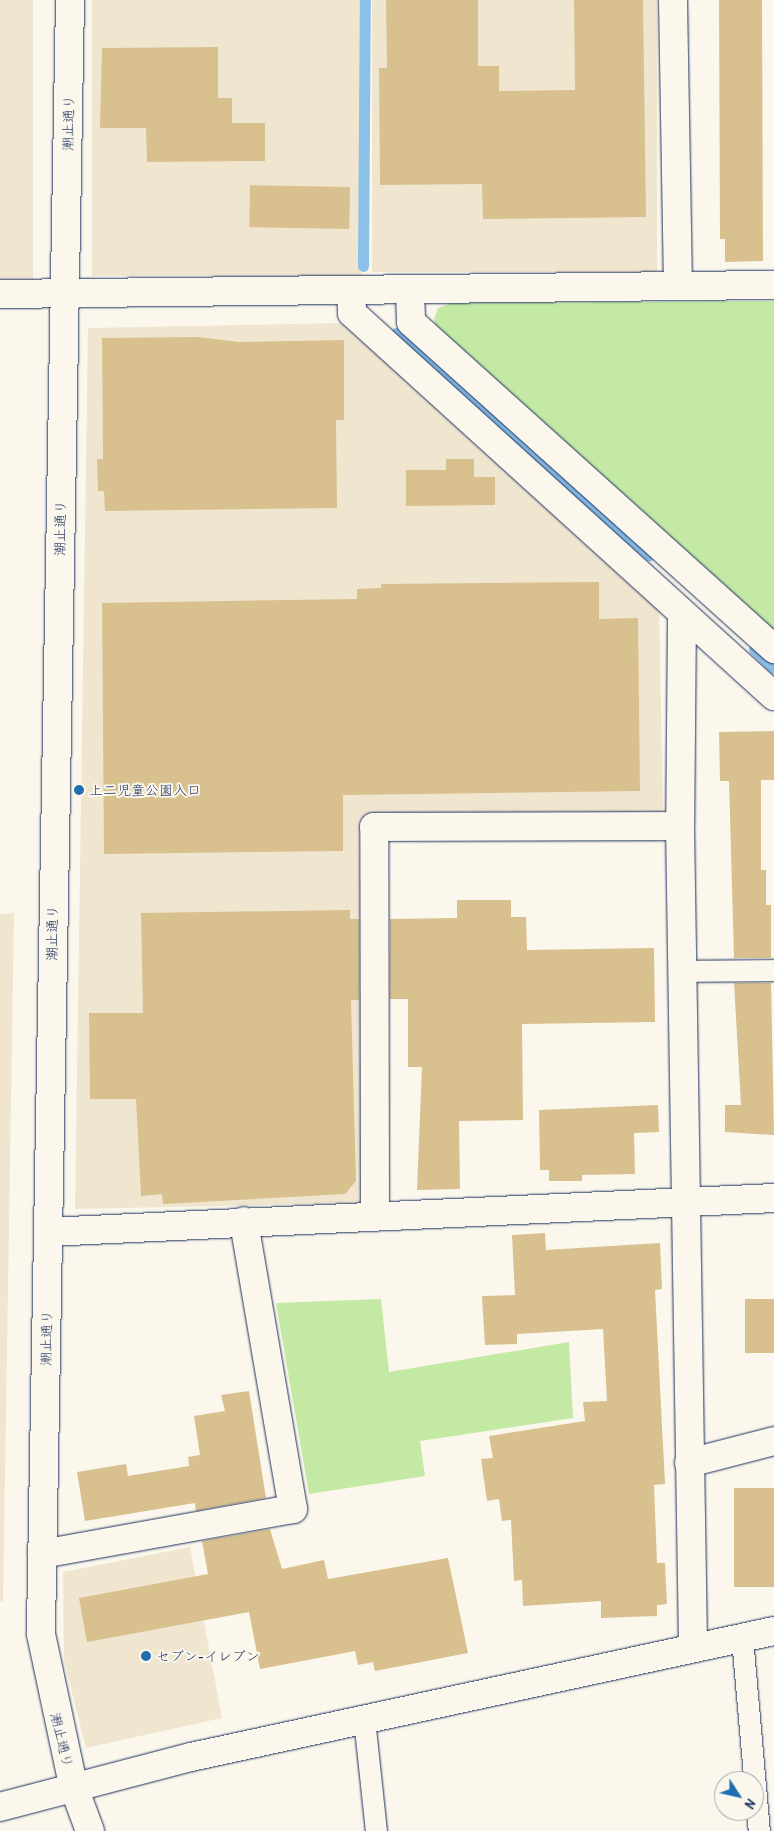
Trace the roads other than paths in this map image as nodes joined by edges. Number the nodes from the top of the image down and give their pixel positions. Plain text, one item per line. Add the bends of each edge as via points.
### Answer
1 (70, 0) edge
2 (673, 0) edge
3 (774, 285) edge
4 (678, 286) junction
5 (351, 291) junction
6 (410, 291) junction
7 (65, 293) junction
8 (0, 294) edge
9 (682, 616) junction
10 (774, 649) edge
11 (774, 696) edge
12 (680, 826) junction
13 (774, 970) edge
14 (682, 971) junction
15 (774, 1198) edge
16 (684, 1203) junction
17 (375, 1216) junction
18 (244, 1221) junction
19 (48, 1232) junction
20 (774, 1441) edge
21 (689, 1463) junction
22 (42, 1554) junction
23 (774, 1631) edge
24 (742, 1638) junction
25 (693, 1648) junction
26 (364, 1719) junction
27 (74, 1785) junction
28 (0, 1807) edge
29 (90, 1831) edge
30 (376, 1831) edge
31 (759, 1831) edge

1 - 7 street, 潮止通り
2 - 4 street
3 - 4 street
4 - 6 street
5 - 6 street
5 - 7 street
5 - 9 street via 352,313
6 - 10 street via 411,322
7 - 8 street
7 - 19 street, 潮止通り
9 - 11 street
9 - 12 street
12 - 14 street
12 - 17 street via 374,827
13 - 14 lane
14 - 16 street
15 - 16 street
16 - 17 street
16 - 21 street
17 - 18 street
18 - 19 street
18 - 22 street via 293,1509
19 - 22 street, 潮止通り
20 - 21 street
21 - 25 street
22 - 27 street, 潮止通り via 40,1634 46,1673
23 - 24 street
24 - 25 street
24 - 31 lane
25 - 26 street
26 - 27 street
26 - 30 lane
27 - 28 street, 潮止通り
27 - 29 street

